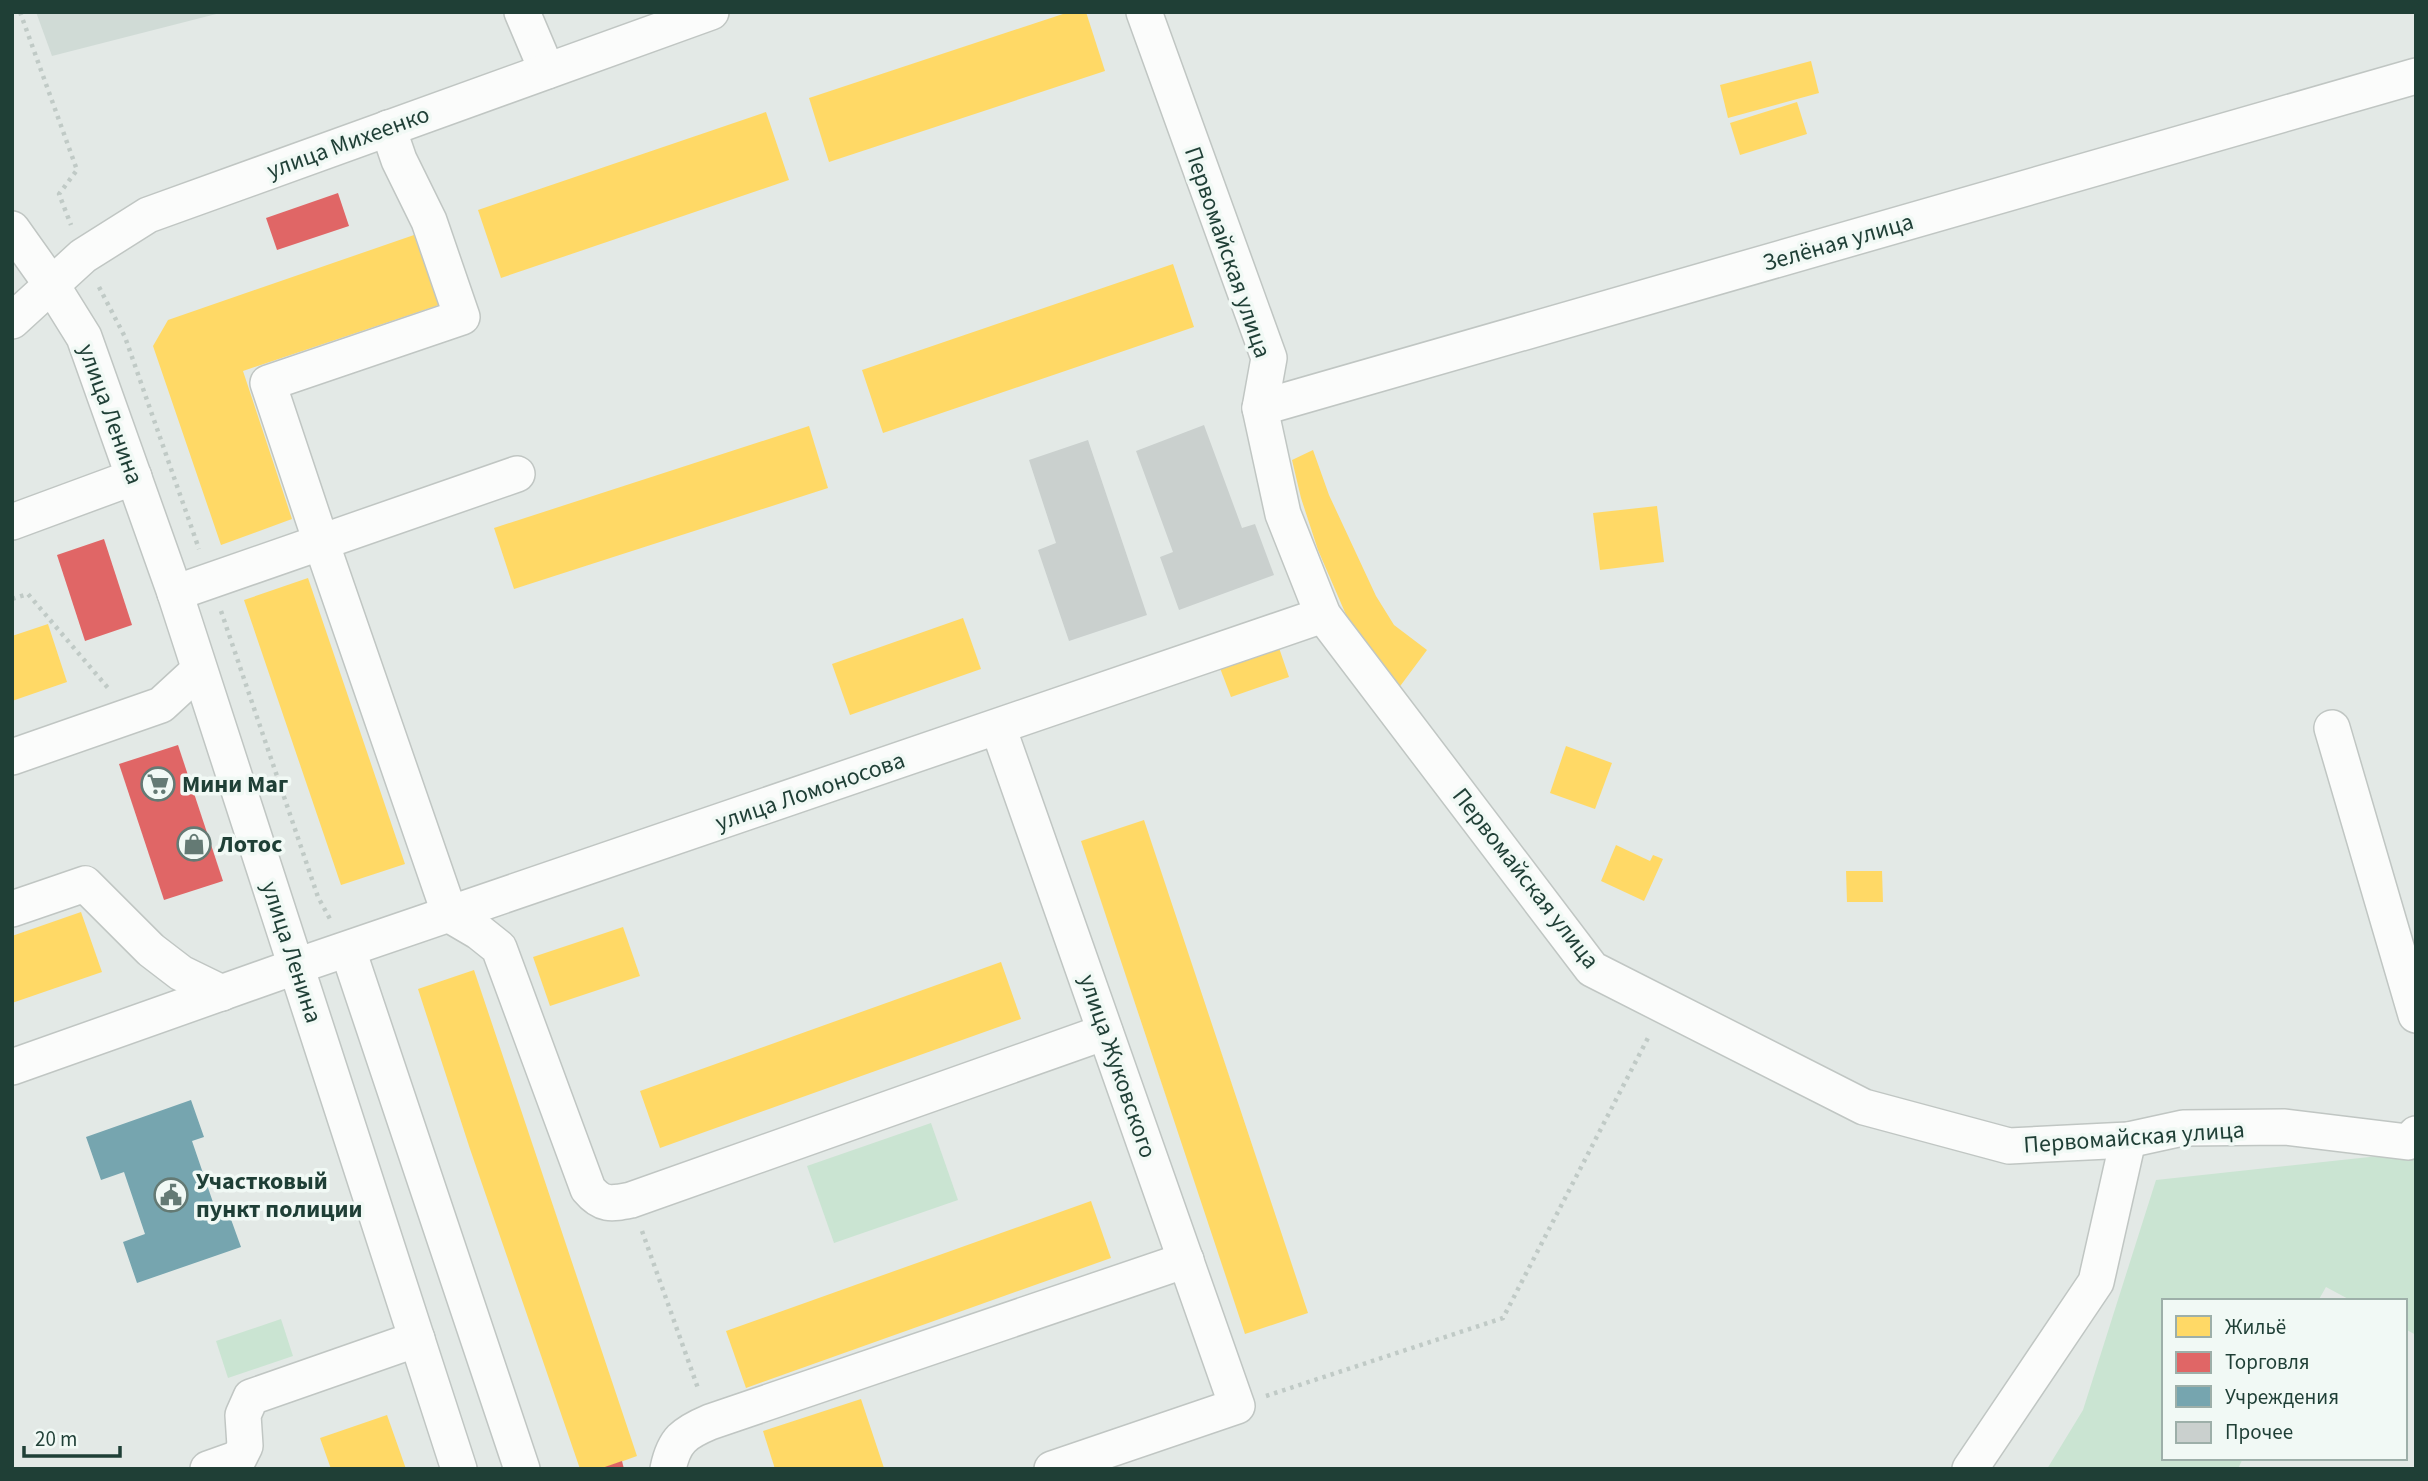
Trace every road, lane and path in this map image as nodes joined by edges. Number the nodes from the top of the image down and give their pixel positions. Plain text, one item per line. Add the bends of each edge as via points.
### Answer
1 (20, 12) edge
2 (522, 12) edge
3 (711, 12) edge
4 (1144, 12) edge
5 (547, 71) junction
6 (2416, 76) edge
7 (388, 128) junction
8 (12, 229) edge
9 (83, 256) junction
10 (51, 284) junction
11 (12, 321) edge
12 (1260, 408) junction
13 (516, 474) dead end
14 (134, 477) junction
15 (12, 522) edge
16 (321, 542) junction
17 (175, 593) junction
18 (12, 599) edge
19 (1323, 615) junction
20 (199, 670) junction
21 (131, 715) junction
22 (998, 727) junction
23 (2332, 727) dead end
24 (12, 757) edge
25 (12, 909) edge
26 (450, 915) junction
27 (348, 950) junction
28 (297, 966) junction
29 (222, 993) junction
30 (1665, 1006) junction
31 (2416, 1015) edge
32 (1105, 1032) junction
33 (12, 1067) edge
34 (2412, 1138) edge
35 (2128, 1140) junction
36 (631, 1200) junction
37 (1186, 1260) junction
38 (417, 1339) junction
39 (1237, 1406) junction
40 (710, 1422) junction
41 (208, 1469) edge
42 (458, 1469) edge
43 (522, 1469) edge
44 (668, 1469) edge
45 (1052, 1469) edge
46 (1970, 1469) edge

1 - 9 path via 77,170 59,194
2 - 5 street
3 - 5 street, улица Михеенко
4 - 12 street, Первомайская улица via 1269,358
5 - 7 street, улица Михеенко
6 - 12 street, Зелёная улица
7 - 9 street, улица Михеенко via 148,215
7 - 16 street via 429,221 462,317 268,383
8 - 10 street, улица Ленина
9 - 10 street, улица Михеенко
10 - 11 street, улица Михеенко
10 - 14 street, улица Ленина via 84,337
12 - 19 street, Первомайская улица via 1283,514
13 - 16 street
14 - 15 street
14 - 17 street, улица Ленина
16 - 17 street
16 - 26 street
17 - 20 street, улица Ленина
18 - 21 path via 28,594
19 - 22 street, улица Ломоносова
19 - 30 street, Первомайская улица via 1592,969
20 - 21 street via 162,705
20 - 28 street, улица Ленина
21 - 24 street
22 - 26 street, улица Ломоносова
22 - 32 street, улица Жуковского
23 - 31 street
25 - 29 street via 85,884 151,950 181,973
26 - 27 street, улица Ломоносова
26 - 36 street via 499,948 588,1189 598,1201
27 - 28 street, улица Ломоносова
27 - 43 street
28 - 29 street, улица Ломоносова
28 - 38 street, улица Ленина
29 - 33 street, улица Ломоносова
30 - 35 street, Первомайская улица via 1864,1107 2009,1146
30 - 39 path via 1503,1318
32 - 36 street
32 - 37 street, улица Жуковского
34 - 35 street, Первомайская улица via 2284,1127 2183,1128
35 - 46 street via 2096,1282
36 - 40 path
37 - 39 street, улица Жуковского
37 - 40 street
38 - 41 street via 251,1397 243,1415 245,1446 239,1458
38 - 42 street, улица Ленина
39 - 45 street
40 - 44 street via 687,1432 671,1452

